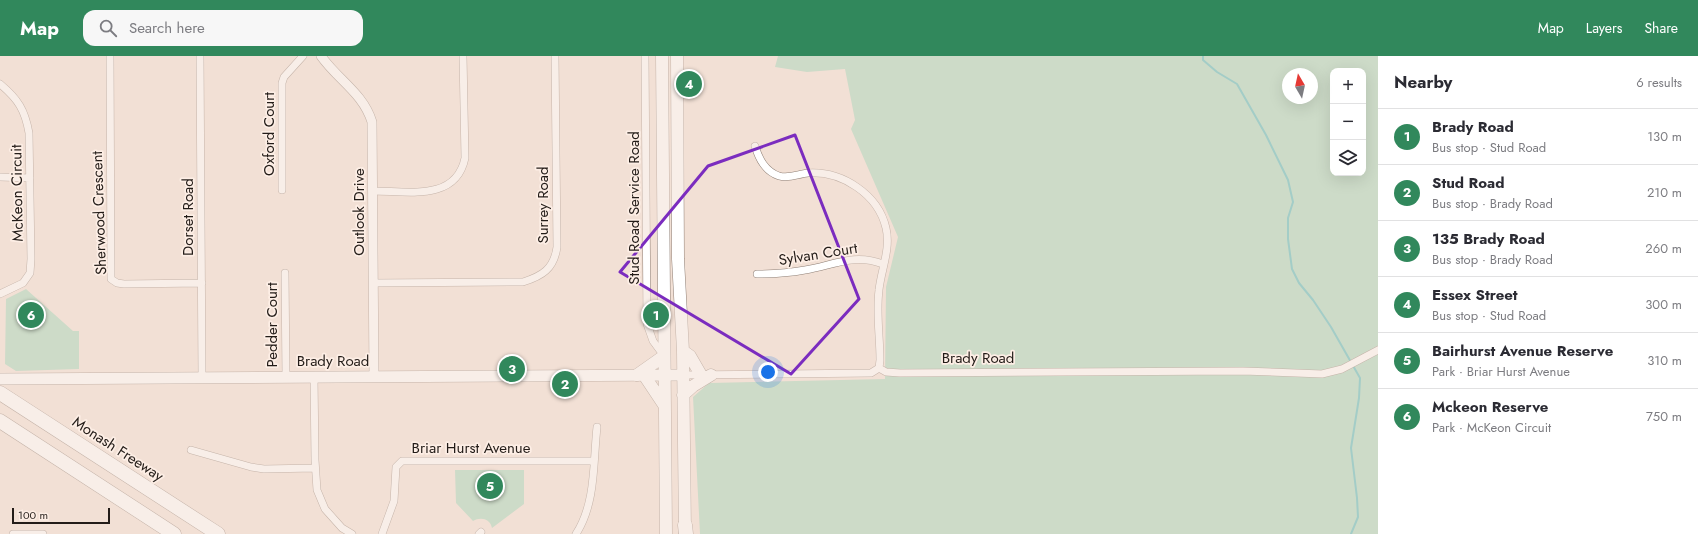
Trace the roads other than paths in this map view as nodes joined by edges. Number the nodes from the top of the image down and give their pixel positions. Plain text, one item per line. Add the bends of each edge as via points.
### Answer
1 (110, 56) edge
2 (200, 56) edge
3 (307, 56) edge
4 (314, 56) edge
5 (321, 56) edge
6 (463, 56) edge
7 (555, 56) edge
8 (646, 56) edge
9 (662, 56) edge
10 (677, 56) edge
11 (302, 58) edge
12 (327, 65) junction
13 (0, 84) edge
14 (755, 146) dead end
15 (0, 177) edge
16 (30, 178) junction
17 (282, 190) dead end
18 (373, 191) junction
19 (883, 264) junction
20 (285, 273) dead end
21 (757, 274) dead end
22 (202, 283) junction
23 (373, 283) junction
24 (0, 294) edge
25 (1378, 350) edge
26 (683, 351) junction
27 (664, 356) junction
28 (879, 368) junction
29 (640, 375) junction
30 (664, 375) junction
31 (683, 375) junction
32 (706, 375) junction
33 (314, 376) junction
34 (374, 376) junction
35 (202, 377) junction
36 (286, 377) junction
37 (4, 379) edge
38 (0, 393) edge
39 (683, 395) junction
40 (664, 406) junction
41 (0, 421) edge
42 (596, 426) dead end
43 (191, 450) dead end
44 (593, 461) junction
45 (315, 468) junction
46 (685, 531) edge
47 (13, 534) edge
48 (43, 534) edge
49 (174, 534) edge
50 (218, 534) edge
51 (352, 534) edge
52 (382, 534) edge
53 (576, 534) edge
54 (666, 534) edge

1 - 22 street, Sherwood Crescent via 111,279 124,284
2 - 22 street, Dorset Road
3 - 11 street, Oxford Court
4 - 12 street, Outlook Drive
5 - 12 street, Outlook Drive
6 - 18 street via 465,158 458,176 445,187 434,191
7 - 23 street, Surrey Road via 557,247 548,269 536,278 523,282
8 - 27 street, Stud Road Service Road via 647,324 653,341
9 - 27 highway
10 - 26 highway via 678,259
11 - 17 street, Oxford Court via 284,77 282,83
12 - 18 street, Outlook Drive via 364,102 370,113
13 - 16 street, McKeon Circuit via 15,98 26,117
14 - 19 street via 766,169 775,175 830,175 865,193 879,210 886,228 887,245
15 - 16 street
16 - 24 street, McKeon Circuit via 30,273 23,283
18 - 23 street, Outlook Drive
19 - 21 street, Sylvan Court via 870,260 848,259 796,272
19 - 28 street via 878,298
20 - 36 street, Pedder Court
22 - 35 street, Dorset Road
23 - 34 street, Outlook Drive
25 - 28 street, Brady Road via 1336,372 1317,375 1243,372 889,373
26 - 31 highway
26 - 32 highway
27 - 29 highway
27 - 30 highway
28 - 32 street, Brady Road via 871,373
29 - 30 main road, Brady Road
29 - 34 main road, Brady Road
29 - 40 highway
30 - 31 main road, Brady Road
30 - 40 highway
31 - 32 street, Brady Road
31 - 39 highway
32 - 39 highway
33 - 34 main road, Brady Road
33 - 36 main road, Brady Road
33 - 45 street
35 - 36 main road, Brady Road
35 - 37 main road, Brady Road
38 - 50 highway, Monash Freeway
39 - 46 highway
40 - 54 highway
41 - 49 highway
42 - 44 street
43 - 45 street via 251,468
44 - 52 street, Briar Hurst Avenue via 402,461 396,467 394,501
44 - 53 street via 588,508
45 - 51 street via 317,490 325,509 342,528
47 - 48 street

